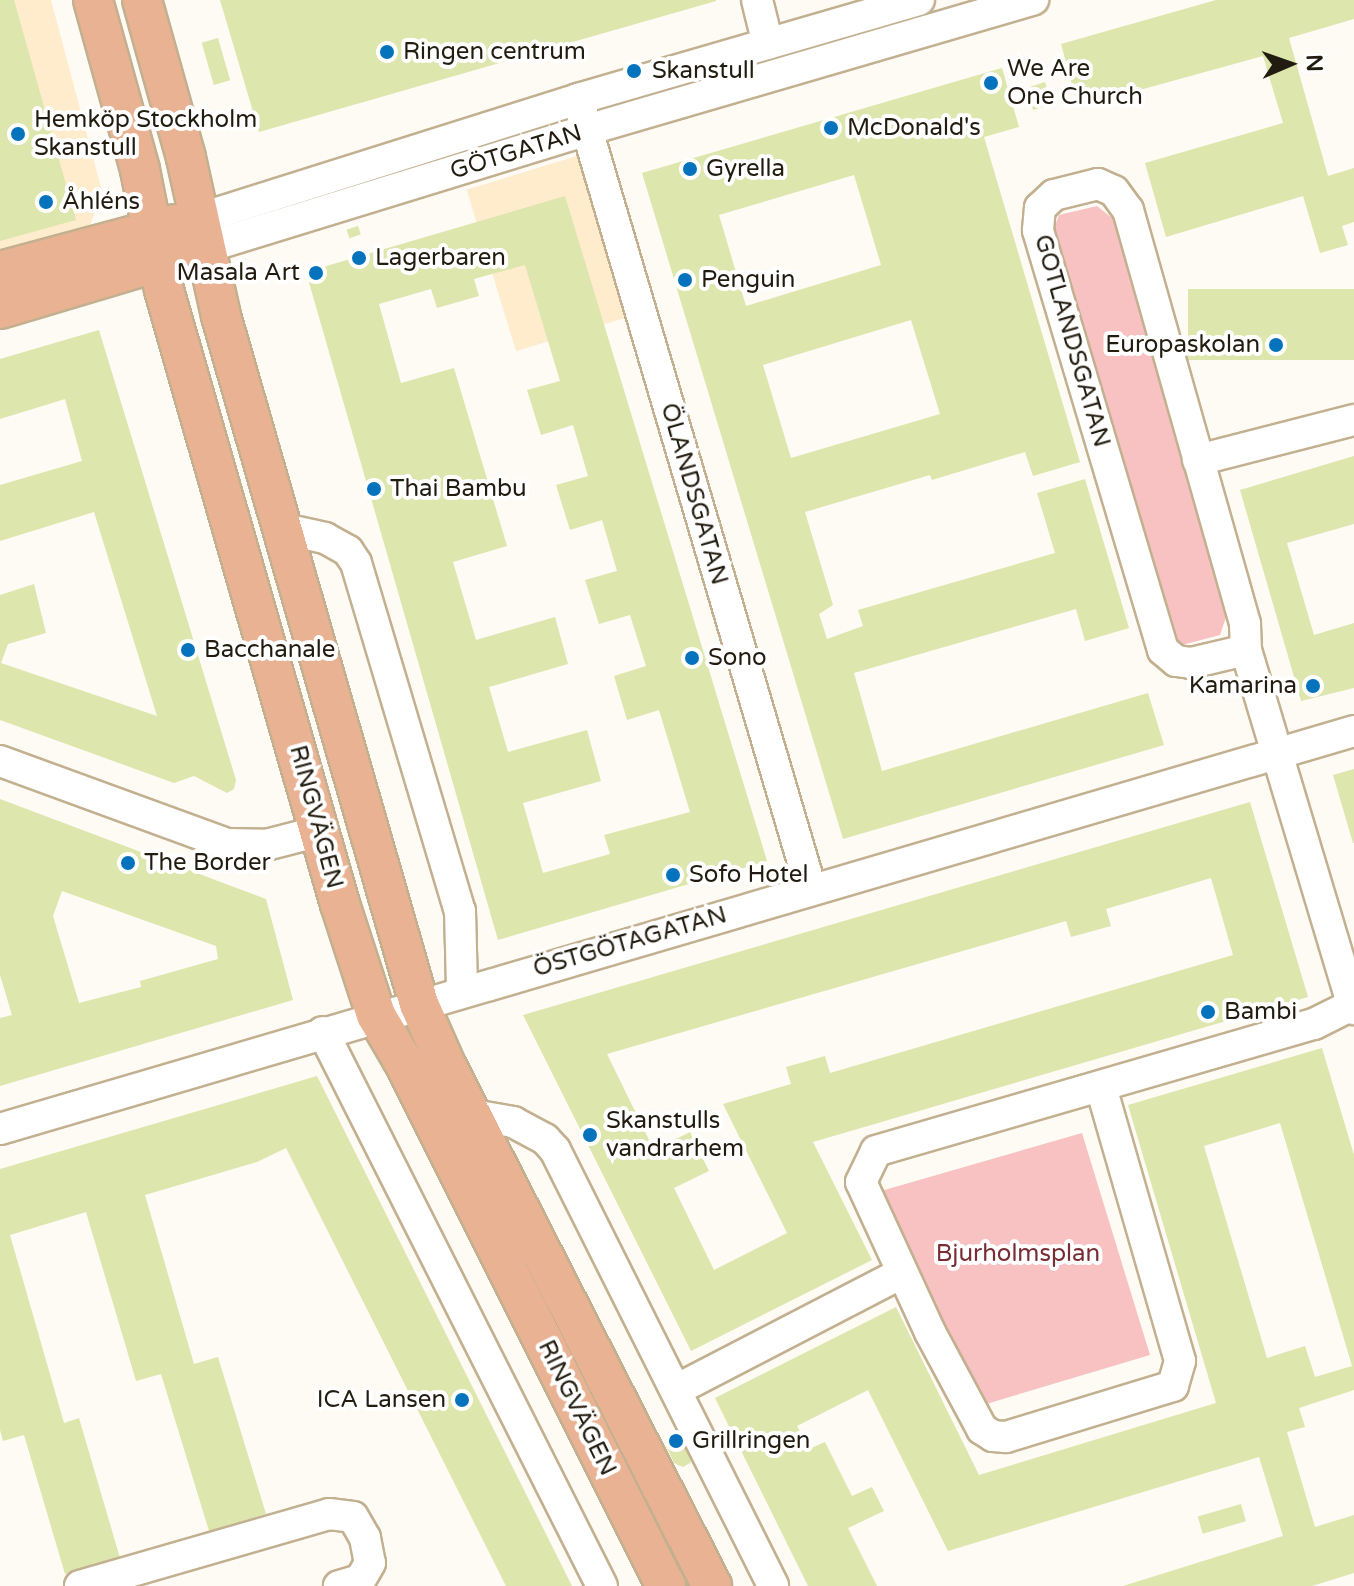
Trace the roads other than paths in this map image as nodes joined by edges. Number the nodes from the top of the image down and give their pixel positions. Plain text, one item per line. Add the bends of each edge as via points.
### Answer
1 (93, 0) edge
2 (142, 0) edge
3 (757, 0) edge
4 (919, 0) edge
5 (1033, 0) edge
6 (768, 44) junction
7 (578, 99) junction
8 (587, 130) junction
9 (201, 233) junction
10 (155, 246) junction
11 (0, 271) edge
12 (0, 309) edge
13 (1354, 420) edge
14 (1198, 460) junction
15 (284, 529) junction
16 (1246, 650) junction
17 (1354, 731) edge
18 (1277, 754) junction
19 (0, 761) edge
20 (366, 822) junction
21 (320, 831) junction
22 (811, 889) junction
23 (462, 990) junction
24 (419, 1004) junction
25 (1354, 1006) edge
26 (376, 1015) junction
27 (323, 1032) junction
28 (1101, 1087) junction
29 (473, 1115) junction
30 (0, 1129) edge
31 (902, 1273) junction
32 (676, 1390) junction
33 (80, 1586) edge
34 (339, 1586) edge
35 (602, 1586) edge
36 (666, 1586) edge
37 (712, 1586) edge
38 (773, 1586) edge

1 - 10 main road, RINGVÄGEN
2 - 9 main road, RINGVÄGEN
3 - 6 street
4 - 6 street, GÖTGATAN
5 - 8 street, GÖTGATAN
6 - 7 street, GÖTGATAN
7 - 8 street, ÖLANDSGATAN
7 - 9 street, GÖTGATAN
8 - 9 street, GÖTGATAN
8 - 22 street, ÖLANDSGATAN
9 - 10 main road, GÖTGATAN
9 - 15 main road, RINGVÄGEN
10 - 11 main road, GÖTGATAN
10 - 12 main road, GÖTGATAN
10 - 21 main road, RINGVÄGEN
13 - 14 street
14 - 16 street, GOTLANDSGATAN via 1245,624
14 - 16 street, GOTLANDSGATAN via 1128,210 1114,191 1098,184 1054,195 1040,208 1038,230 1163,650 1176,661 1191,663
15 - 20 main road, RINGVÄGEN
15 - 23 street via 325,538 348,551 356,563 460,911
16 - 18 street, GOTLANDSGATAN
17 - 18 street, ÖSTGÖTAGATAN
18 - 22 street, ÖSTGÖTAGATAN
18 - 25 street, GOTLANDSGATAN
19 - 21 street via 227,844 266,845
20 - 21 main road
20 - 24 main road, RINGVÄGEN
21 - 26 main road, RINGVÄGEN
22 - 23 street, ÖSTGÖTAGATAN
23 - 24 street, ÖSTGÖTAGATAN
24 - 26 street, ÖSTGÖTAGATAN
24 - 29 main road, RINGVÄGEN
25 - 28 street via 1314,1024
26 - 27 street, ÖSTGÖTAGATAN
26 - 36 main road, RINGVÄGEN
27 - 30 street, ÖSTGÖTAGATAN
27 - 35 street
28 - 31 street via 876,1151 861,1182
28 - 31 street via 1180,1361 1173,1386 1006,1437 993,1436 982,1429
29 - 32 street via 513,1122 555,1150
29 - 37 main road, RINGVÄGEN
31 - 32 street
32 - 38 street
33 - 34 street via 329,1514 353,1517 370,1563 360,1580

